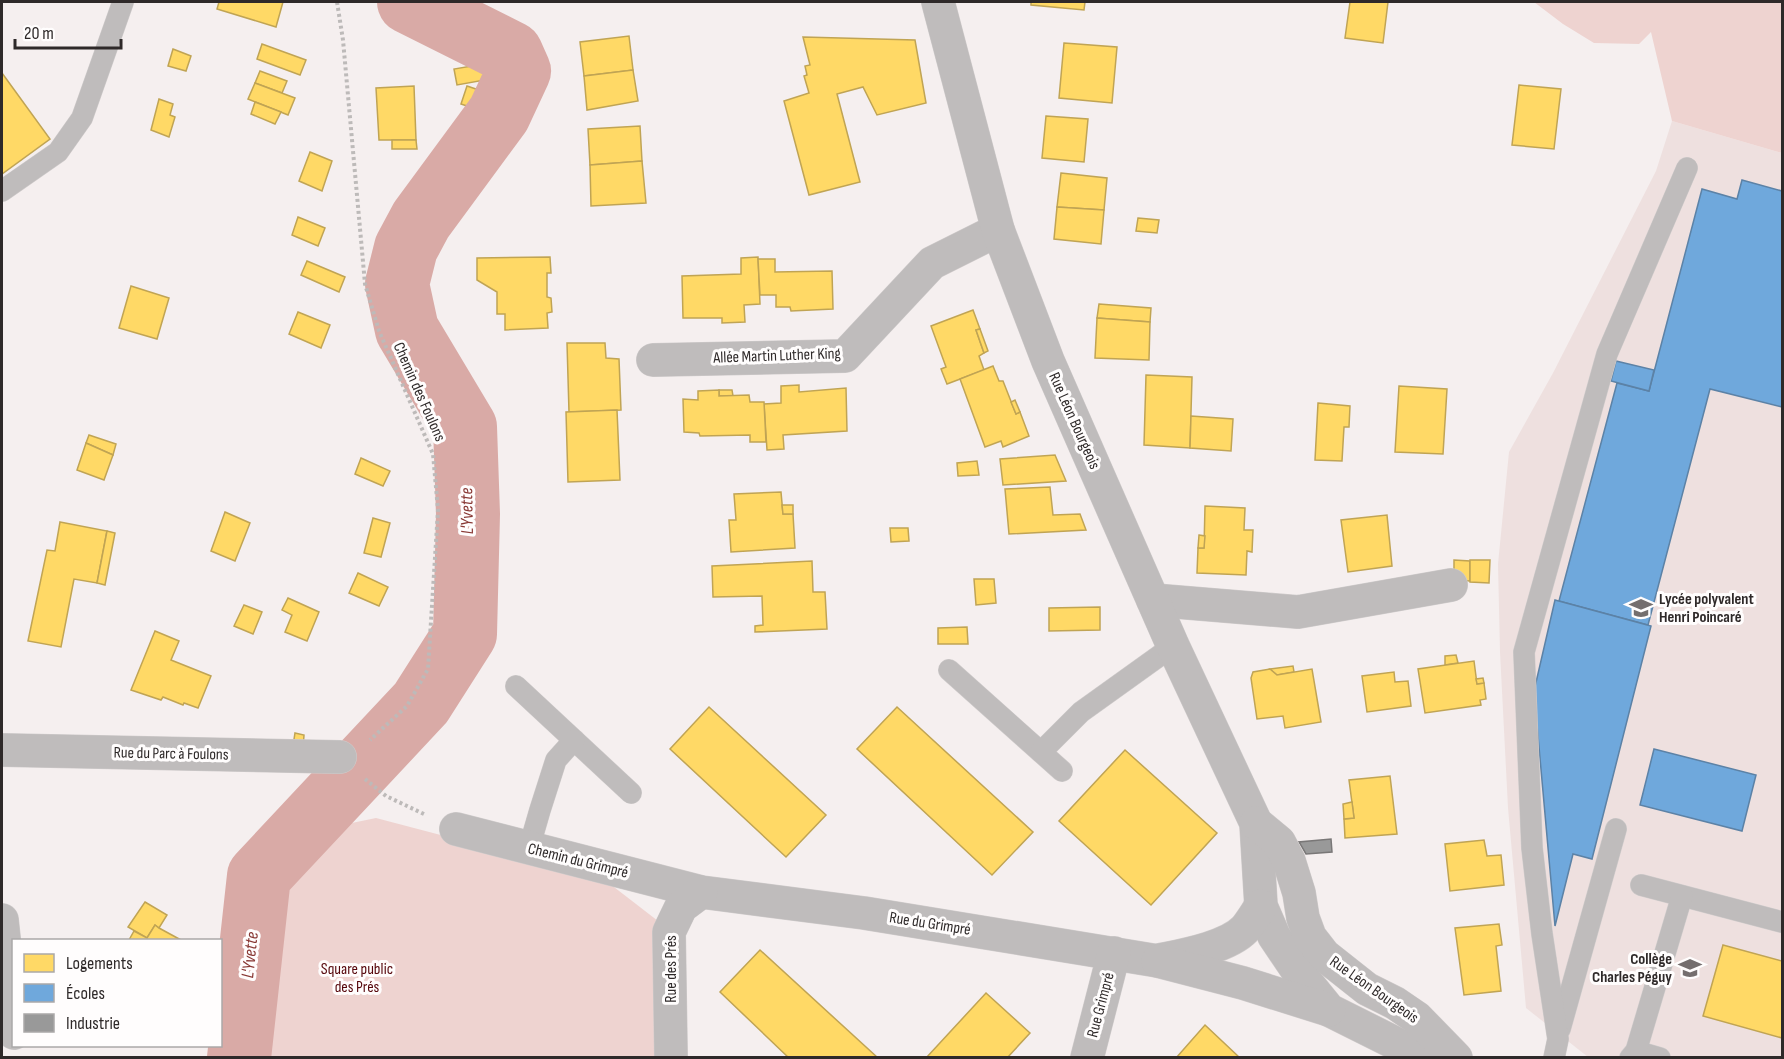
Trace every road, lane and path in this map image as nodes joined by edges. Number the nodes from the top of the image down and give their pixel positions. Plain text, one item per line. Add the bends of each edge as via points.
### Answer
1 (123, 2) edge
2 (337, 2) edge
3 (938, 2) edge
4 (1688, 168) dead end
5 (2, 191) edge
6 (998, 230) junction
7 (653, 360) dead end
8 (1451, 585) dead end
9 (1153, 600) junction
10 (1173, 646) junction
11 (949, 670) dead end
12 (516, 686) dead end
13 (574, 740) junction
14 (2, 750) edge
15 (1041, 752) junction
16 (340, 757) joint
17 (1062, 771) dead end
18 (631, 793) dead end
19 (386, 796) dead end
20 (1256, 823) junction
21 (456, 829) joint
22 (1616, 829) dead end
23 (529, 848) junction
24 (1641, 885) dead end
25 (701, 892) junction
26 (1682, 896) junction
27 (1261, 906) junction
28 (1303, 918) junction
29 (2, 920) edge
30 (1782, 922) edge
31 (1285, 951) junction
32 (1114, 953) junction
33 (1158, 961) junction
34 (1243, 983) junction
35 (1329, 1010) junction
36 (12, 1014) edge
37 (1556, 1048) edge
38 (1633, 1054) edge
39 (672, 1058) edge
40 (1087, 1058) edge
41 (1425, 1058) edge
42 (1456, 1058) edge
43 (1660, 1058) edge

1 - 5 lane via 82,118 58,152
2 - 16 path, Chemin des Foulons via 365,284 379,331 434,454 438,510 428,669 407,706 371,740
3 - 6 street, Rue Léon Bourgeois
4 - 37 lane via 1607,354 1524,652 1532,848
6 - 7 street, Allée Martin Luther King via 932,263 845,356
6 - 9 street, Rue Léon Bourgeois via 1048,361
8 - 9 street via 1298,612
9 - 10 street, Rue Léon Bourgeois
10 - 15 lane via 1081,712
10 - 20 street, Rue Léon Bourgeois
11 - 15 lane
12 - 13 lane
13 - 18 lane
13 - 23 lane via 556,759
14 - 16 street, Rue du Parc à Foulons
15 - 17 lane
19 - 21 path
20 - 27 street, Rue Léon Bourgeois
20 - 28 street, Rue Léon Bourgeois via 1279,842 1289,861
21 - 23 street, Chemin du Grimpré
22 - 37 lane
23 - 25 street, Chemin du Grimpré
24 - 26 lane
25 - 32 street, Rue du Grimpré via 864,913
25 - 39 street, Rue des Prés via 681,907 669,932
26 - 30 lane
26 - 38 lane
27 - 31 street, Rue Léon Bourgeois
27 - 33 street via 1244,931 1227,941
28 - 31 street via 1299,932
28 - 42 street, Rue Léon Bourgeois via 1310,937 1324,955 1367,989 1417,1018
29 - 36 street
31 - 34 street via 1258,977
31 - 35 street, Rue Léon Bourgeois
32 - 33 street, Rue du Grimpré
32 - 40 street, Rue Grimpré
33 - 34 street, Rue du Grimpré
34 - 35 street, Rue du Grimpré
35 - 41 street, Rue Léon Bourgeois
38 - 43 lane

